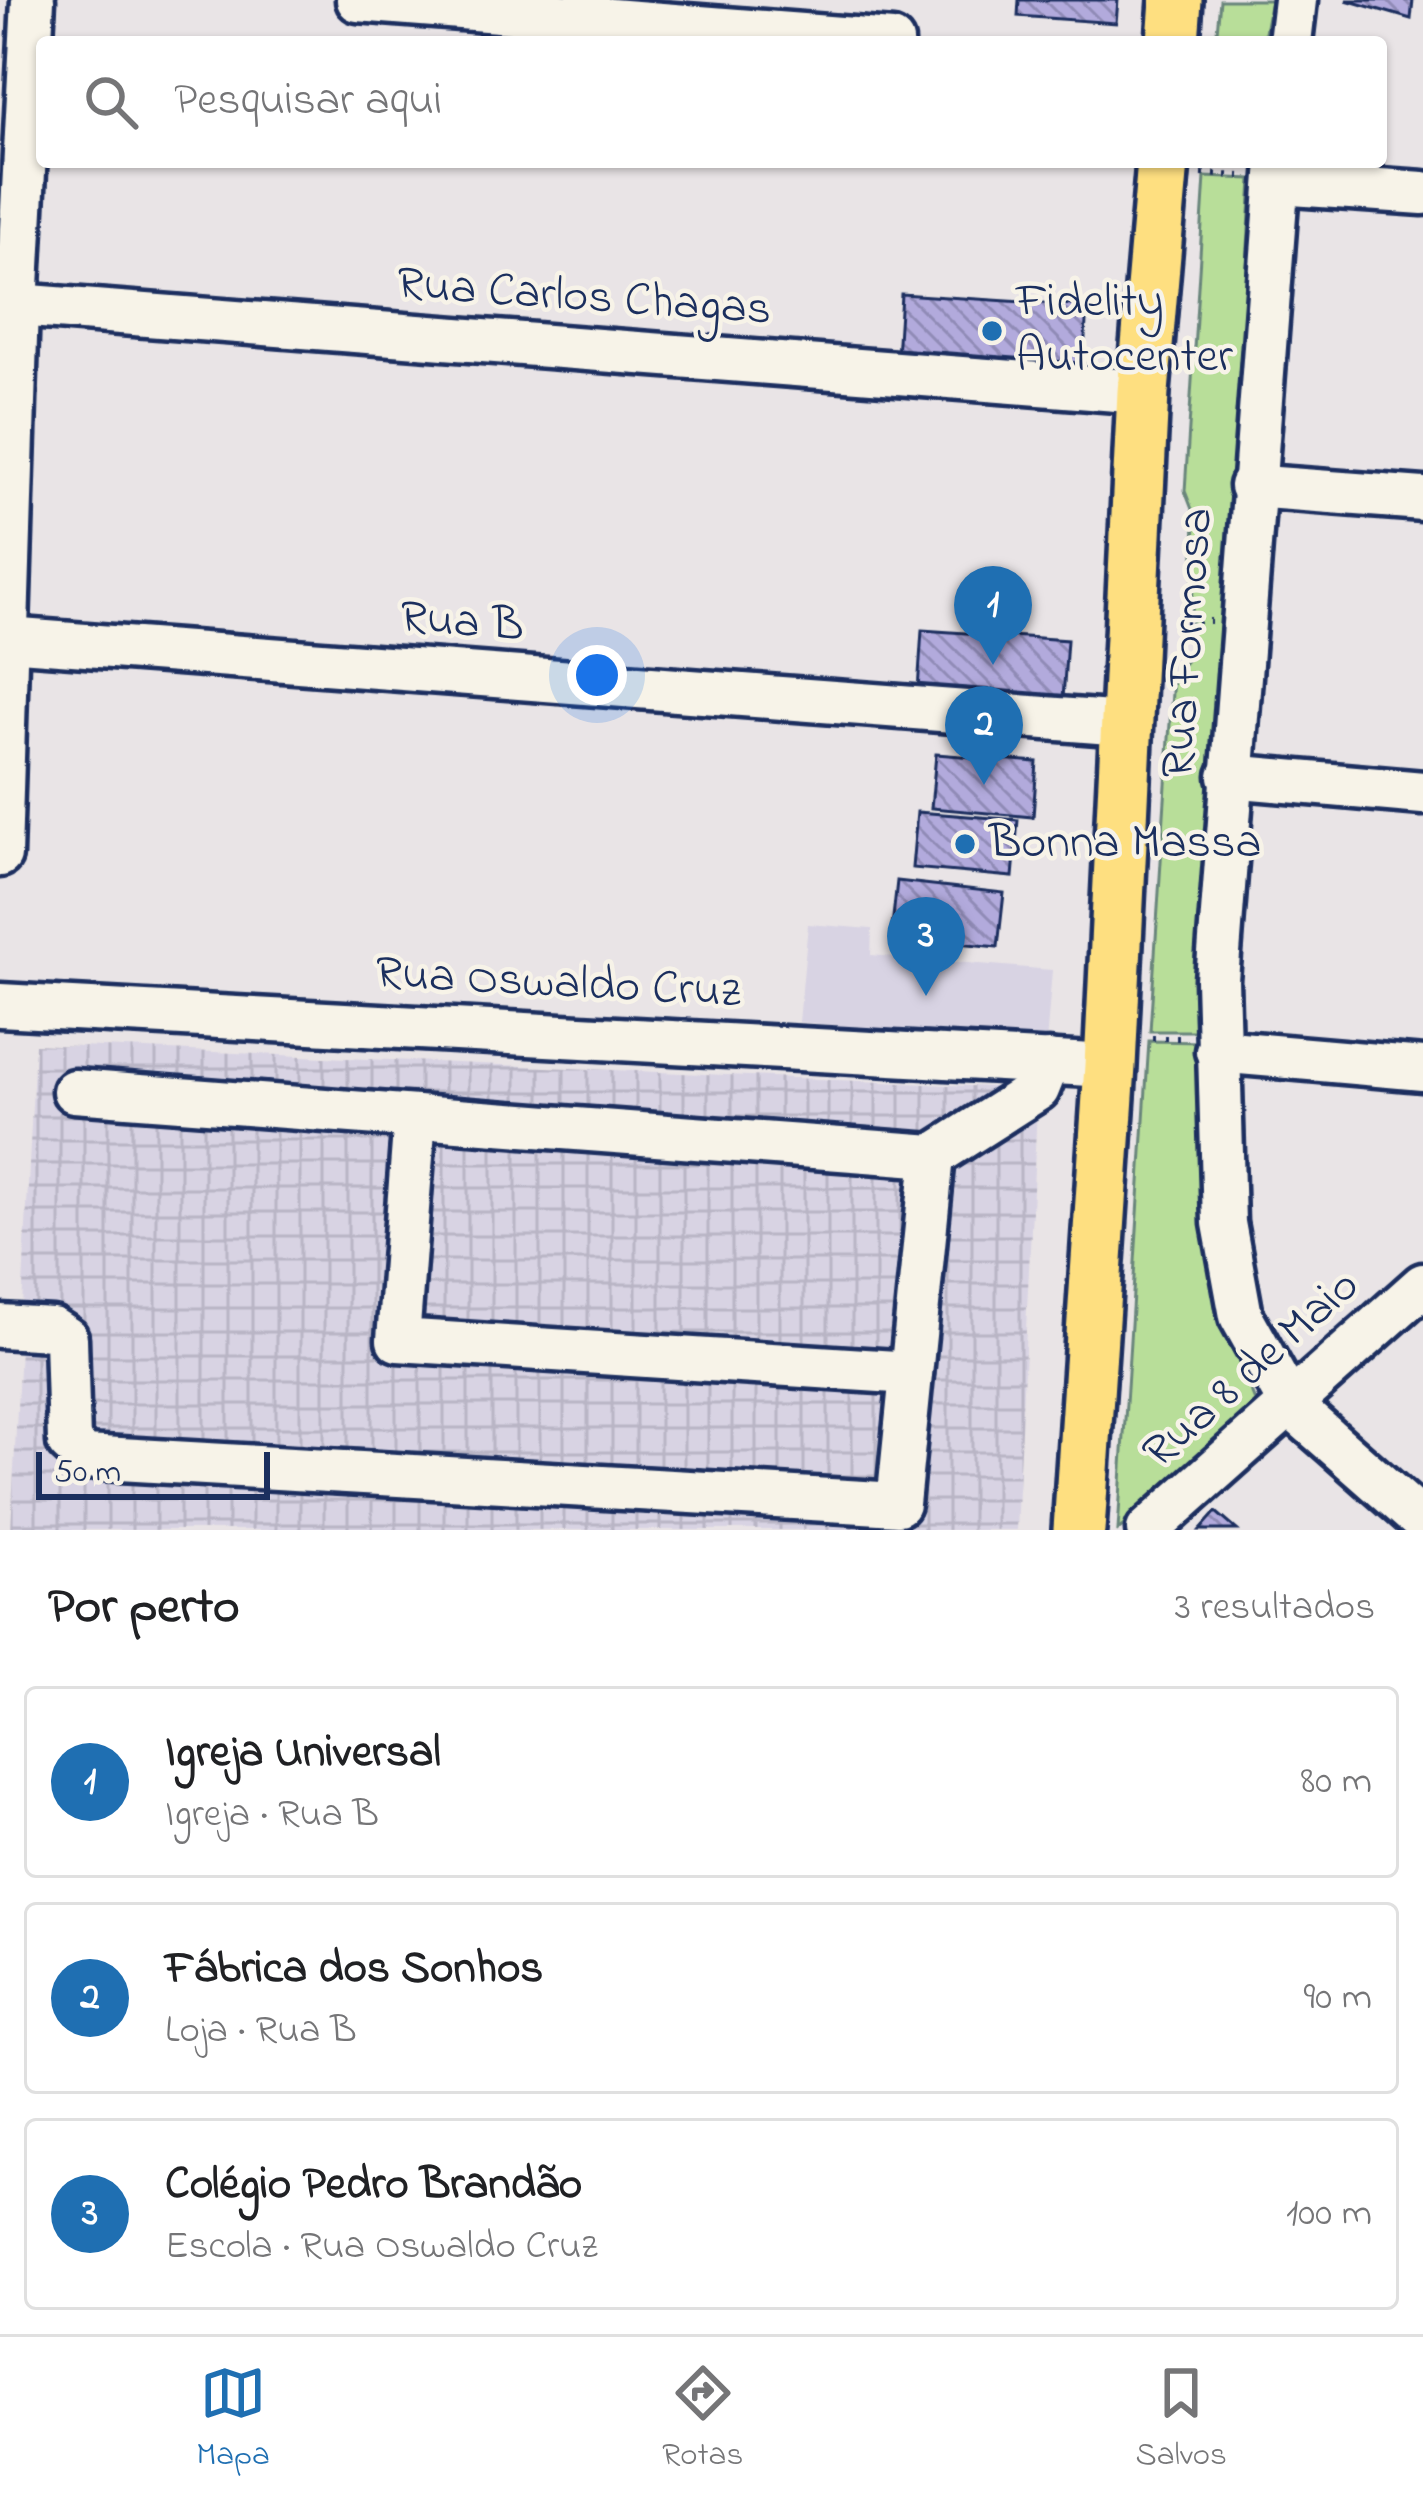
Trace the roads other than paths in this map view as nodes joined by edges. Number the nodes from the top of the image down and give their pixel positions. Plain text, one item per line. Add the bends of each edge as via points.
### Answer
1 (33, 0) edge
2 (358, 0) edge
3 (1176, 0) edge
4 (1295, 0) edge
5 (816, 36) edge
6 (1174, 36) edge
7 (1291, 36) edge
8 (1182, 168) edge
9 (1272, 174) edge
10 (1423, 194) edge
11 (17, 305) junction
12 (1143, 392) junction
13 (6, 484) edge
14 (1250, 486) junction
15 (1423, 499) edge
16 (7, 639) junction
17 (1124, 724) junction
18 (1230, 776) junction
19 (1423, 793) edge
20 (0, 856) edge
21 (0, 1005) edge
22 (1211, 1045) junction
23 (1126, 1052) junction
24 (1048, 1062) junction
25 (1423, 1069) edge
26 (74, 1091) dead end
27 (415, 1117) junction
28 (933, 1156) junction
29 (1423, 1285) edge
30 (0, 1326) edge
31 (911, 1373) junction
32 (1291, 1406) junction
33 (1423, 1522) edge
34 (1079, 1530) edge
35 (1148, 1530) edge

1 - 11 street
2 - 5 street
3 - 6 main road
4 - 7 street
8 - 12 main road
9 - 10 street
9 - 14 street, Rua Formosa
11 - 12 street, Rua Carlos Chagas
11 - 13 street
12 - 17 main road
13 - 16 street
14 - 15 street
14 - 18 street, Rua Formosa
16 - 17 street, Rua B
16 - 20 street
17 - 23 main road
18 - 19 street
18 - 22 street, Rua Formosa
21 - 24 street, Rua Oswaldo Cruz
22 - 25 street
22 - 32 street, Rua Formosa via 1223,1223 1241,1316
23 - 24 street, Rua Oswaldo Cruz
23 - 34 main road
24 - 28 street via 1038,1089
26 - 27 street
27 - 28 street
27 - 31 street via 398,1340
28 - 31 street
29 - 32 street, Rua 8 de Maio
30 - 31 street via 67,1338 69,1442 85,1456 898,1504
32 - 33 street, Rua Formosa
32 - 35 street, Rua 8 de Maio

